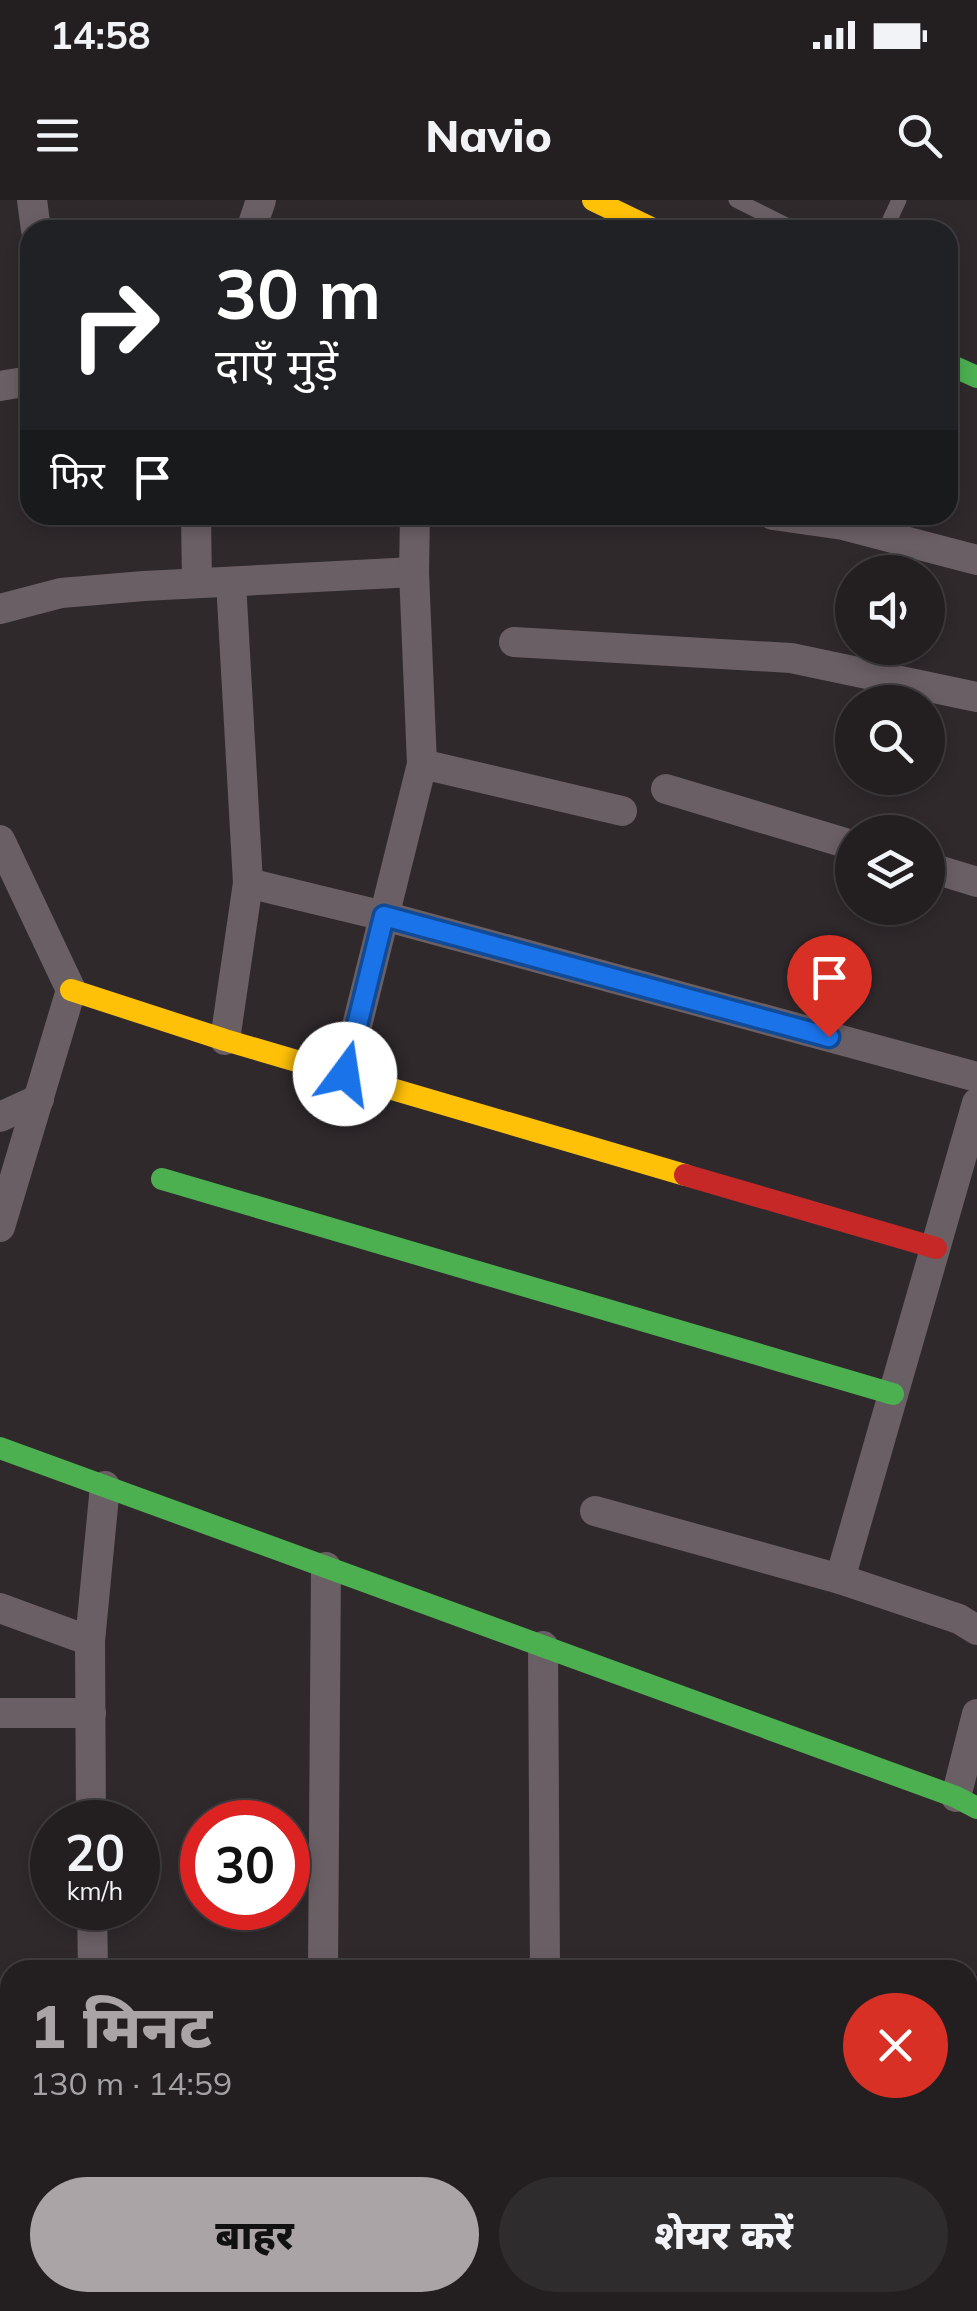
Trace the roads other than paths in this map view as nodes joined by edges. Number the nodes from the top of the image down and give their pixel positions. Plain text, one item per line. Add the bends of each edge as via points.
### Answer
1 (593, 200) edge
2 (736, 200) edge
3 (634, 220) edge
4 (776, 220) edge
5 (196, 525) edge
6 (415, 525) edge
7 (843, 525) edge
8 (977, 560) edge
9 (414, 572) junction
10 (231, 582) junction
11 (198, 584) junction
12 (0, 608) edge
13 (514, 642) dead end
14 (977, 697) edge
15 (422, 764) junction
16 (666, 789) dead end
17 (622, 811) dead end
18 (835, 839) edge
19 (0, 840) edge
20 (945, 872) edge
21 (977, 882) edge
22 (248, 883) junction
23 (384, 916) junction
24 (71, 990) junction
25 (224, 1040) junction
26 (345, 1074) junction
27 (977, 1077) edge
28 (38, 1099) junction
29 (977, 1103) edge
30 (0, 1118) edge
31 (162, 1179) dead end
32 (0, 1227) edge
33 (936, 1248) junction
34 (893, 1394) junction
35 (0, 1448) edge
36 (105, 1486) junction
37 (594, 1511) dead end
38 (326, 1567) junction
39 (840, 1579) junction
40 (0, 1608) edge
41 (977, 1630) edge
42 (90, 1641) junction
43 (544, 1646) junction
44 (0, 1713) edge
45 (90, 1713) junction
46 (977, 1714) edge
47 (92, 1800) edge
48 (966, 1803) edge
49 (92, 1930) edge
50 (92, 1960) edge
51 (324, 1960) edge
52 (546, 1960) edge

1 - 3 street
2 - 4 lane
5 - 11 street
6 - 9 street
7 - 8 street
9 - 10 street
9 - 15 street
10 - 11 street
10 - 22 street
11 - 12 street via 60,592
13 - 14 street via 791,658
15 - 17 street
15 - 23 street
16 - 18 street
19 - 24 street
20 - 21 street
22 - 23 street
22 - 25 street
23 - 26 street
23 - 27 street
24 - 25 street
24 - 28 street
25 - 26 street
26 - 33 street
28 - 30 street
28 - 32 street
29 - 33 street
31 - 34 street
33 - 34 street
34 - 39 street
35 - 36 street
36 - 38 street
36 - 42 street
37 - 39 street
38 - 43 street
38 - 51 street
39 - 41 street
40 - 42 street
42 - 45 street
43 - 48 street
43 - 52 street
44 - 45 street
45 - 47 street
46 - 48 street
49 - 50 street

